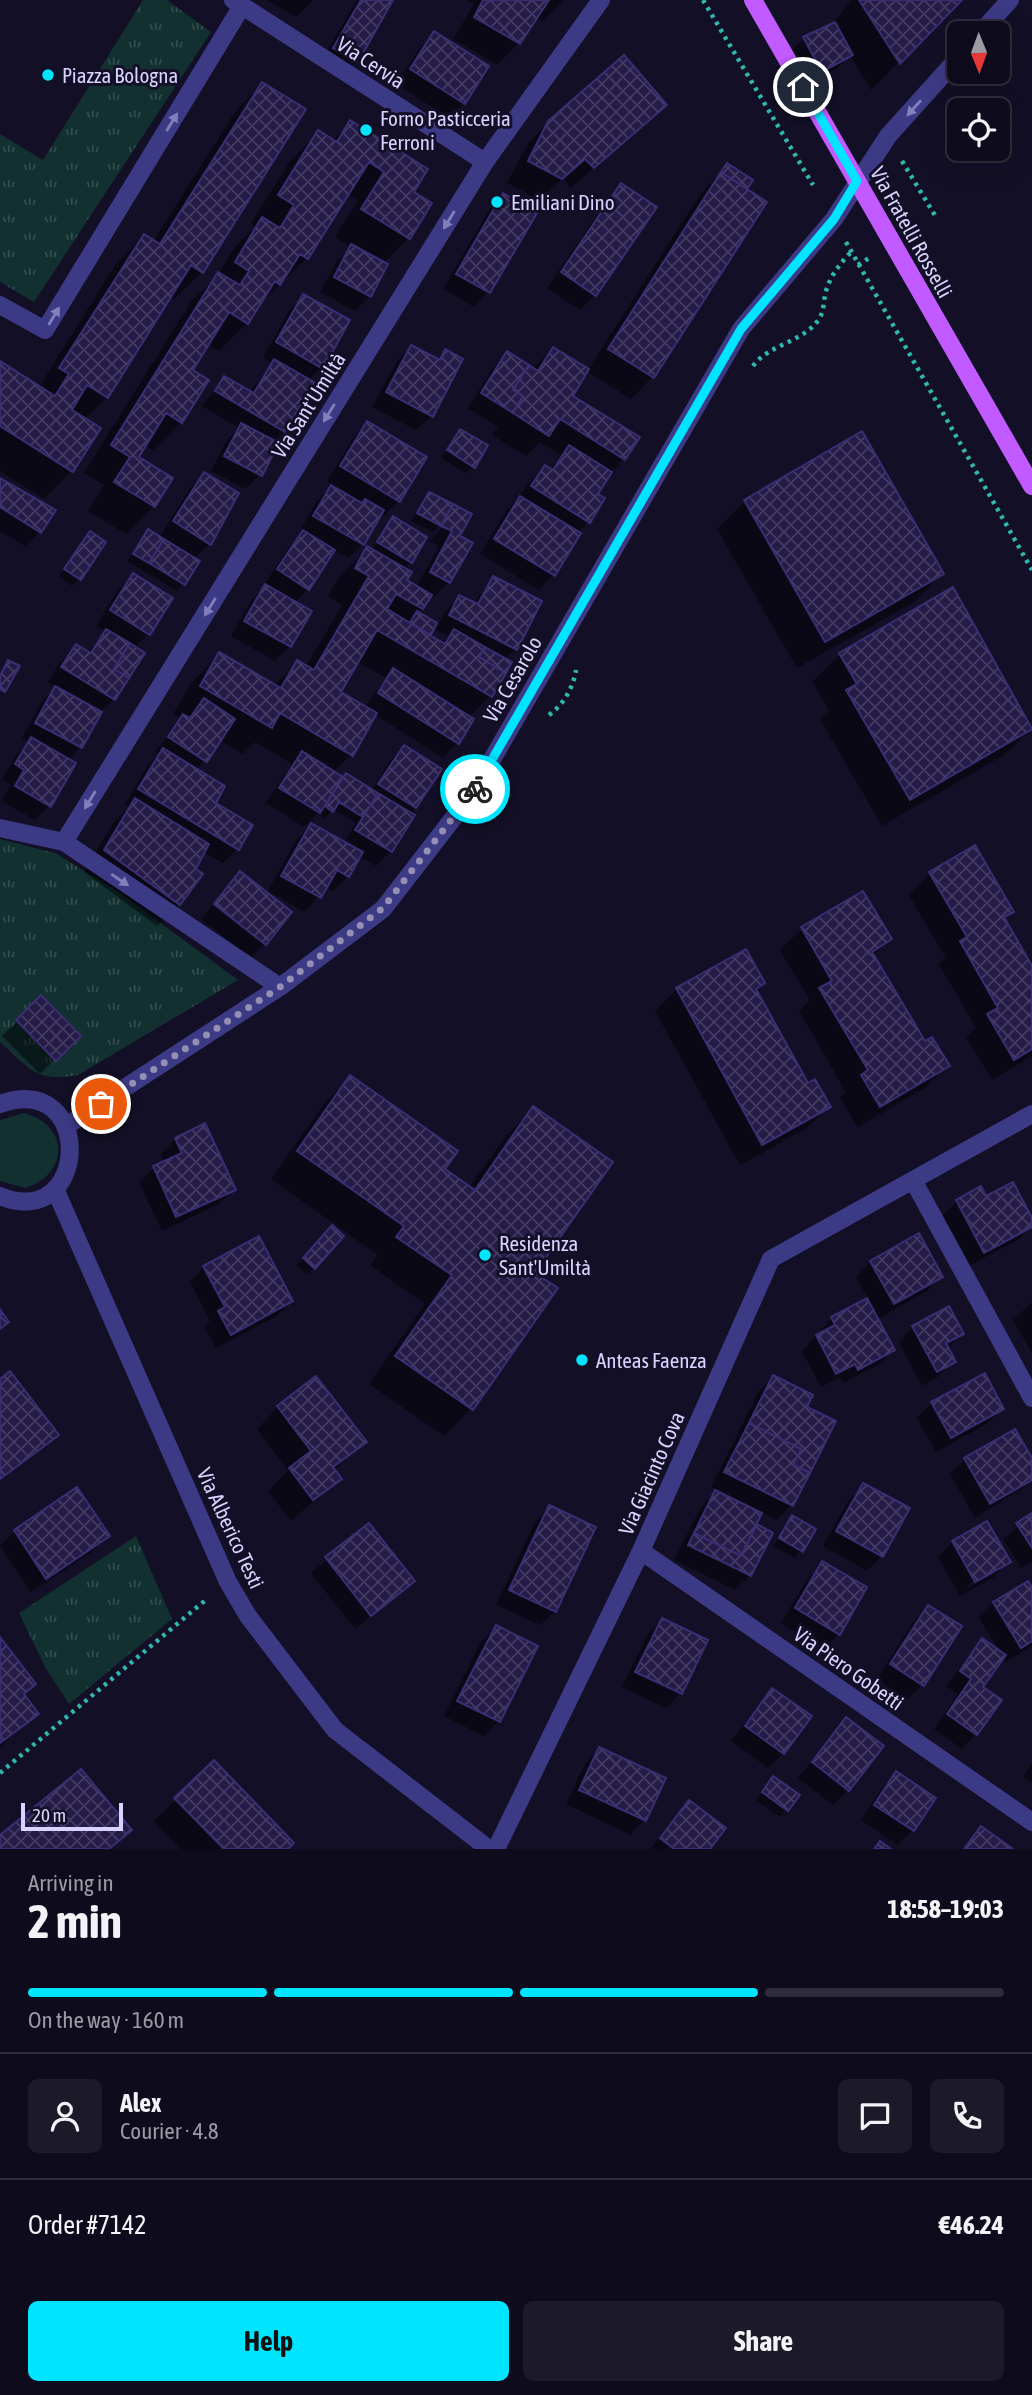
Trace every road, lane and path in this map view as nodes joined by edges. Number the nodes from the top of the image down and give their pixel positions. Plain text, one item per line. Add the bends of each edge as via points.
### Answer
1 (601, 0) edge
2 (703, 0) edge
3 (753, 0) edge
4 (1010, 0) edge
5 (238, 3) edge
6 (991, 21) edge
7 (947, 70) edge
8 (485, 162) junction
9 (857, 181) junction
10 (813, 185) dead end
11 (844, 240) dead end
12 (851, 252) junction
13 (869, 258) dead end
14 (858, 265) junction
15 (0, 305) edge
16 (749, 372) dead end
17 (1032, 486) edge
18 (1032, 570) edge
19 (0, 828) edge
20 (64, 842) junction
21 (280, 987) junction
22 (0, 1104) edge
23 (1032, 1114) edge
24 (66, 1126) junction
25 (913, 1180) junction
26 (55, 1189) junction
27 (0, 1196) edge
28 (1032, 1398) edge
29 (641, 1551) junction
30 (228, 1582) junction
31 (0, 1773) edge
32 (1032, 1822) edge
33 (489, 1849) edge
34 (496, 1849) edge

1 - 8 street, Via Sant'Umiltà
2 - 10 path
3 - 9 main road, Via Fratelli Rosselli
4 - 6 street
5 - 8 street, Via Cervia
15 -> 5 street via 45,330
7 -> 9 street, Via Cesarolo via 888,136
8 -> 20 street, Via Sant'Umiltà
9 - 17 main road, Via Fratelli Rosselli
9 - 21 street, Via Cesarolo via 834,219 741,329 472,794 383,908
11 - 12 path
12 - 14 path
12 - 16 path via 826,289 820,319 804,334 756,362
13 - 14 path
14 - 18 path
19 - 20 street
20 -> 21 street
21 - 24 street, Via Cesarolo
22 - 24 street via 27,1099 43,1104
23 - 25 street, Via Giacinto Cova
24 - 26 street via 71,1160
25 - 28 street
25 - 29 street, Via Giacinto Cova via 771,1259
26 - 27 street via 26,1201
26 - 30 street, Via Alberico Testi
29 - 32 street, Via Piero Gobetti
29 - 34 street, Via Giacinto Cova
30 - 31 path
30 - 33 street, Via Alberico Testi via 248,1616 335,1730

